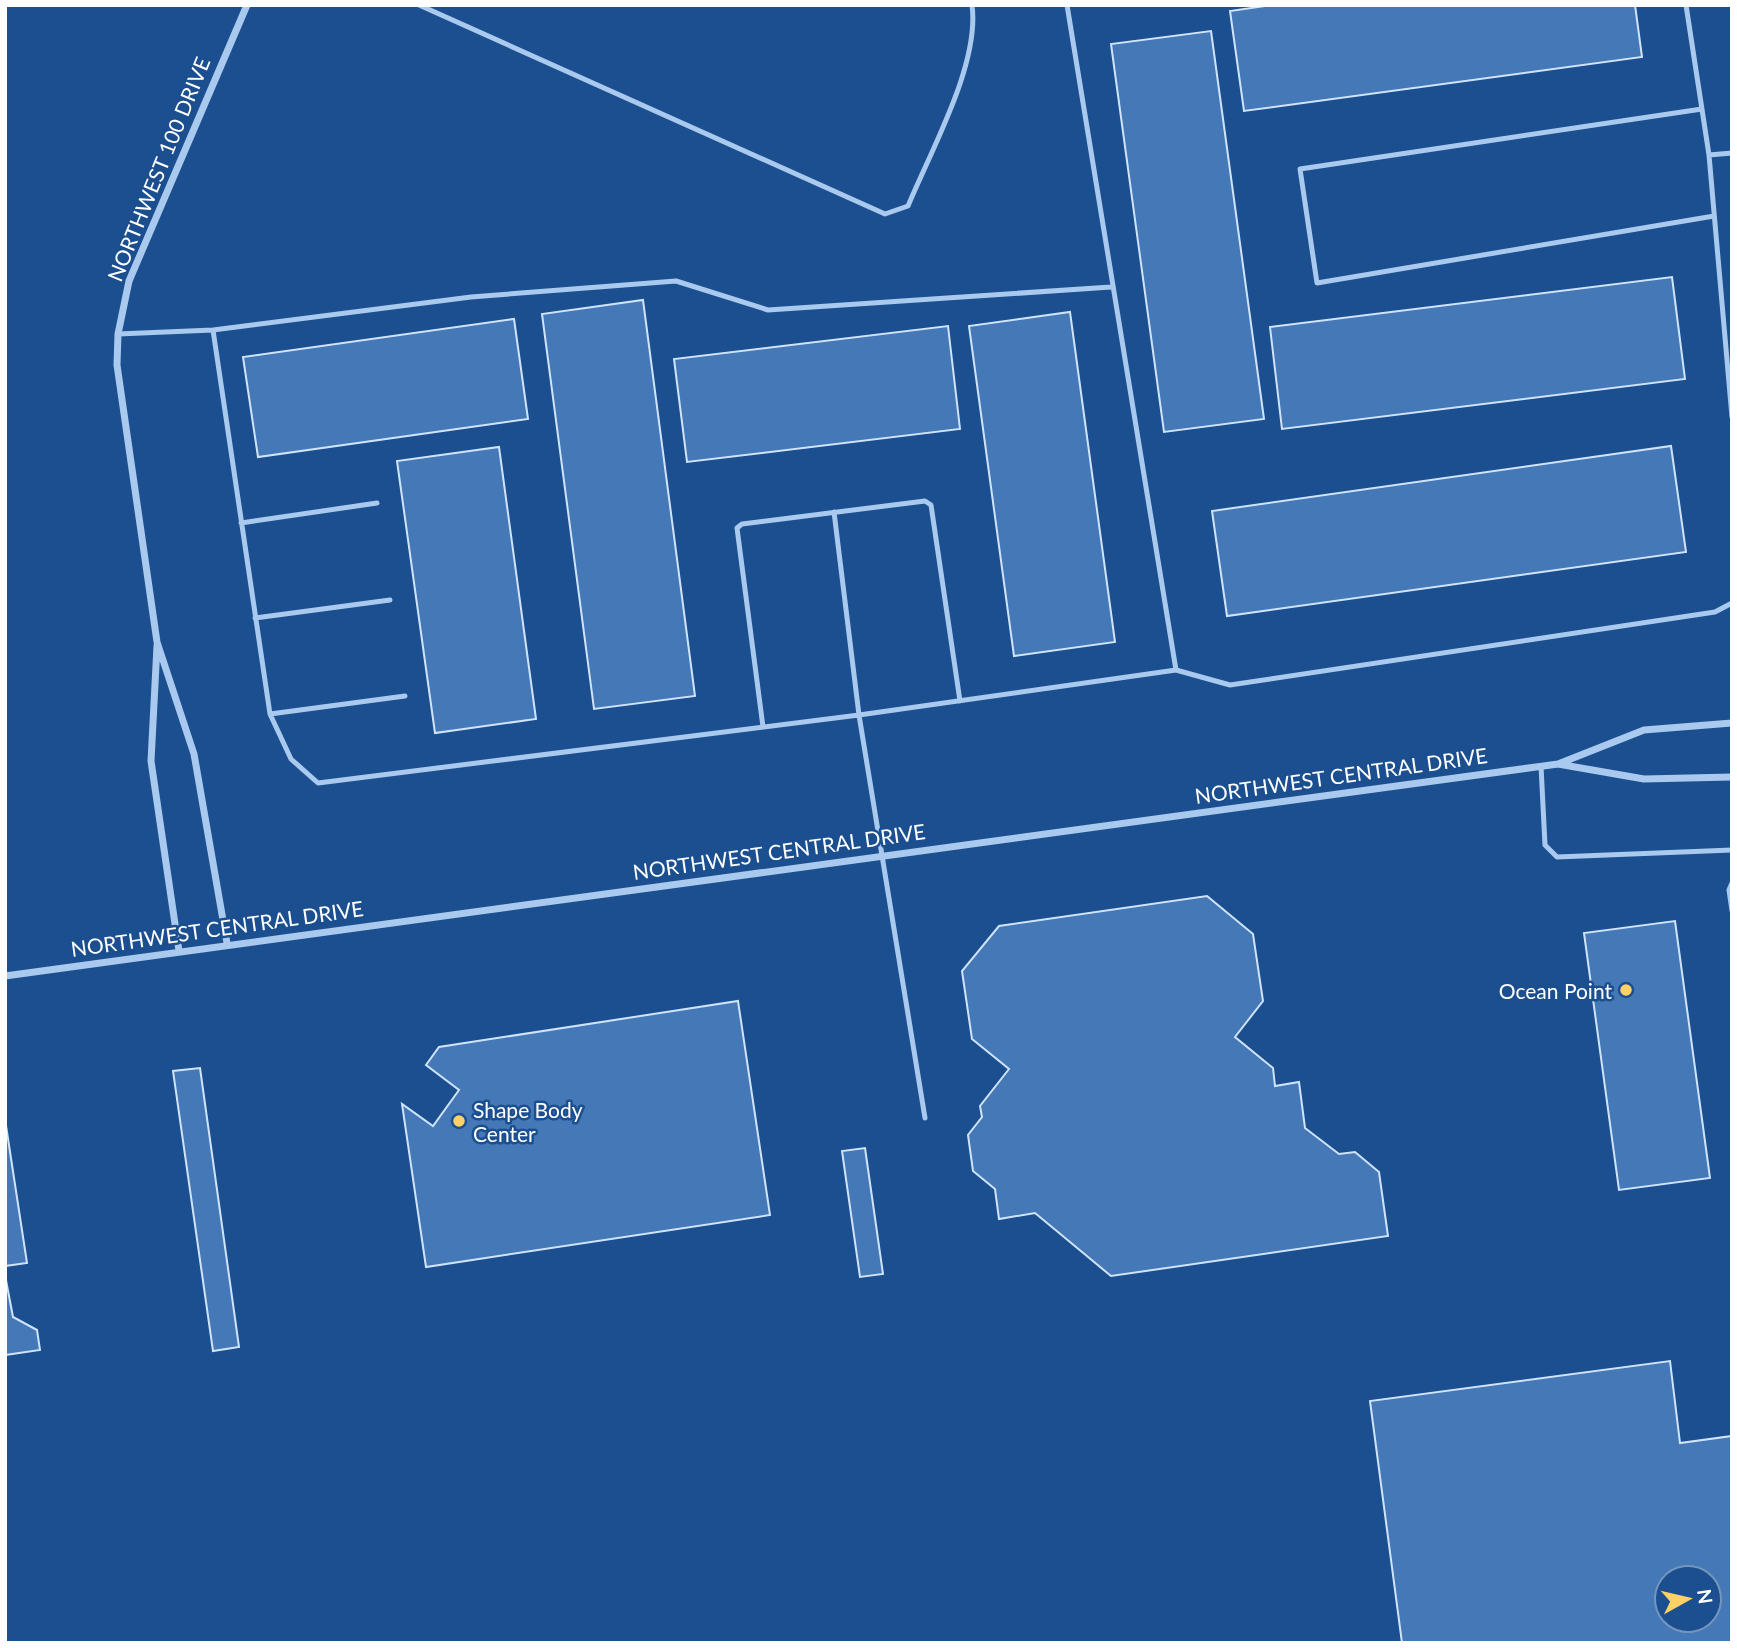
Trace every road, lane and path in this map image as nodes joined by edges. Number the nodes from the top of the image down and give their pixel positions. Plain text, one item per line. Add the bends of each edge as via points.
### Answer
1 (247, 5) edge
2 (419, 5) edge
3 (972, 5) edge
4 (1067, 5) edge
5 (1686, 5) edge
6 (1702, 109) junction
7 (1732, 153) edge
8 (1709, 155) junction
9 (1714, 216) junction
10 (1111, 287) junction
11 (214, 330) junction
12 (118, 334) junction
13 (1732, 417) edge
14 (377, 503) dead end
15 (834, 512) junction
16 (241, 523) junction
17 (390, 600) dead end
18 (1732, 603) edge
19 (255, 618) junction
20 (157, 642) junction
21 (1176, 670) junction
22 (405, 696) dead end
23 (960, 701) junction
24 (270, 714) junction
25 (859, 715) junction
26 (1732, 723) edge
27 (763, 727) junction
28 (1558, 764) junction
29 (1541, 766) junction
30 (1732, 777) edge
31 (1732, 850) edge
32 (884, 855) junction
33 (1732, 883) edge
34 (1732, 911) edge
35 (227, 943) junction
36 (179, 951) junction
37 (5, 976) edge
38 (925, 1118) dead end

1 - 12 street, NORTHWEST 100 DRIVE via 138,255
2 - 3 lane via 885,214 908,206 969,58
4 - 10 lane
5 - 6 lane
6 - 8 lane
6 - 9 lane via 1300,169 1317,284
7 - 8 lane
8 - 9 lane
9 - 13 lane
10 - 11 lane via 768,310 676,281 471,298
10 - 21 lane
11 - 12 lane
11 - 16 lane
12 - 20 street, NORTHWEST 100 DRIVE via 120,396
14 - 16 lane
15 - 23 lane via 925,501 931,505
15 - 25 lane
15 - 27 lane via 737,528
16 - 19 lane
17 - 19 lane
18 - 21 lane via 1715,612 1230,685
19 - 24 lane
20 - 35 street, NORTHWEST 100 DRIVE via 194,754
20 - 36 street, NORTHWEST 100 DRIVE via 152,761
21 - 23 lane
22 - 24 lane
23 - 25 lane
24 - 27 lane via 291,759 318,782
25 - 27 lane
25 - 32 lane
26 - 28 street, NORTHWEST CENTRAL DRIVE via 1644,730
28 - 29 street, NORTHWEST CENTRAL DRIVE
28 - 30 street, NORTHWEST CENTRAL DRIVE via 1644,779
29 - 31 lane via 1545,845 1557,857
29 - 32 street, NORTHWEST CENTRAL DRIVE
32 - 35 street, NORTHWEST CENTRAL DRIVE
32 - 38 lane
33 - 34 lane
35 - 36 street, NORTHWEST CENTRAL DRIVE
36 - 37 street, NORTHWEST CENTRAL DRIVE

